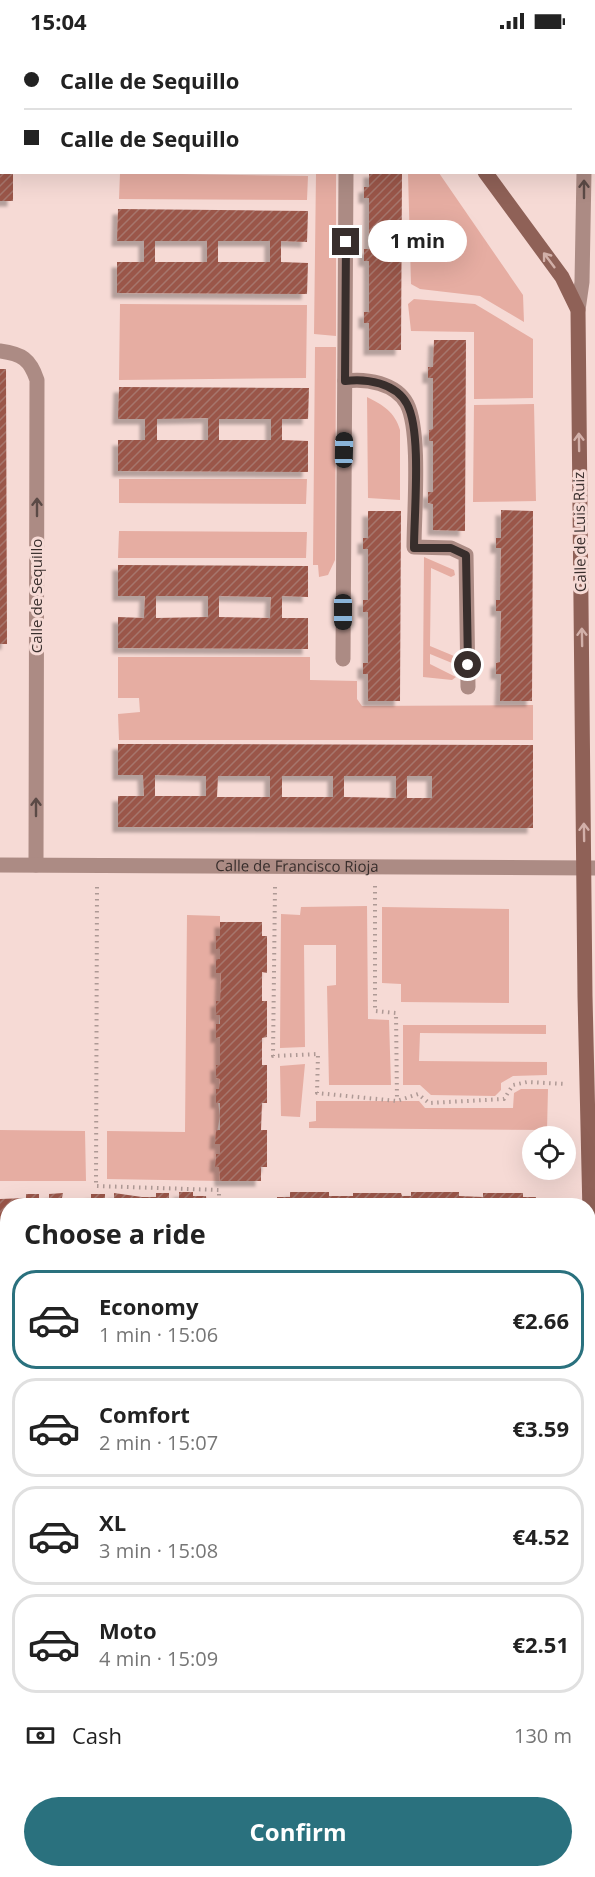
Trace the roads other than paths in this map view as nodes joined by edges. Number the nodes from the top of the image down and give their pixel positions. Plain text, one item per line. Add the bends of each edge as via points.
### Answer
1 (346, 174) edge
2 (486, 174) edge
3 (584, 174) edge
4 (578, 310) junction
5 (0, 351) edge
6 (345, 381) junction
7 (342, 659) dead end
8 (468, 687) dead end
9 (0, 865) edge
10 (36, 865) junction
11 (590, 868) edge
12 (585, 996) junction
13 (595, 1028) edge
14 (590, 1198) edge

1 - 6 street
4 -> 2 street via 562,278
4 -> 3 street, Calle de Luis Ruiz
11 -> 4 street, Calle de Luis Ruiz
10 -> 5 street, Calle de Sequillo via 37,380 23,355
6 - 7 street
6 - 8 street via 378,382 406,402 414,422 414,548 451,548 466,555
9 - 10 street, Calle de Francisco Rioja
10 - 11 street, Calle de Francisco Rioja
11 - 12 street, Calle de Luis Ruiz
12 - 13 street
12 - 14 street, Calle de Luis Ruiz

